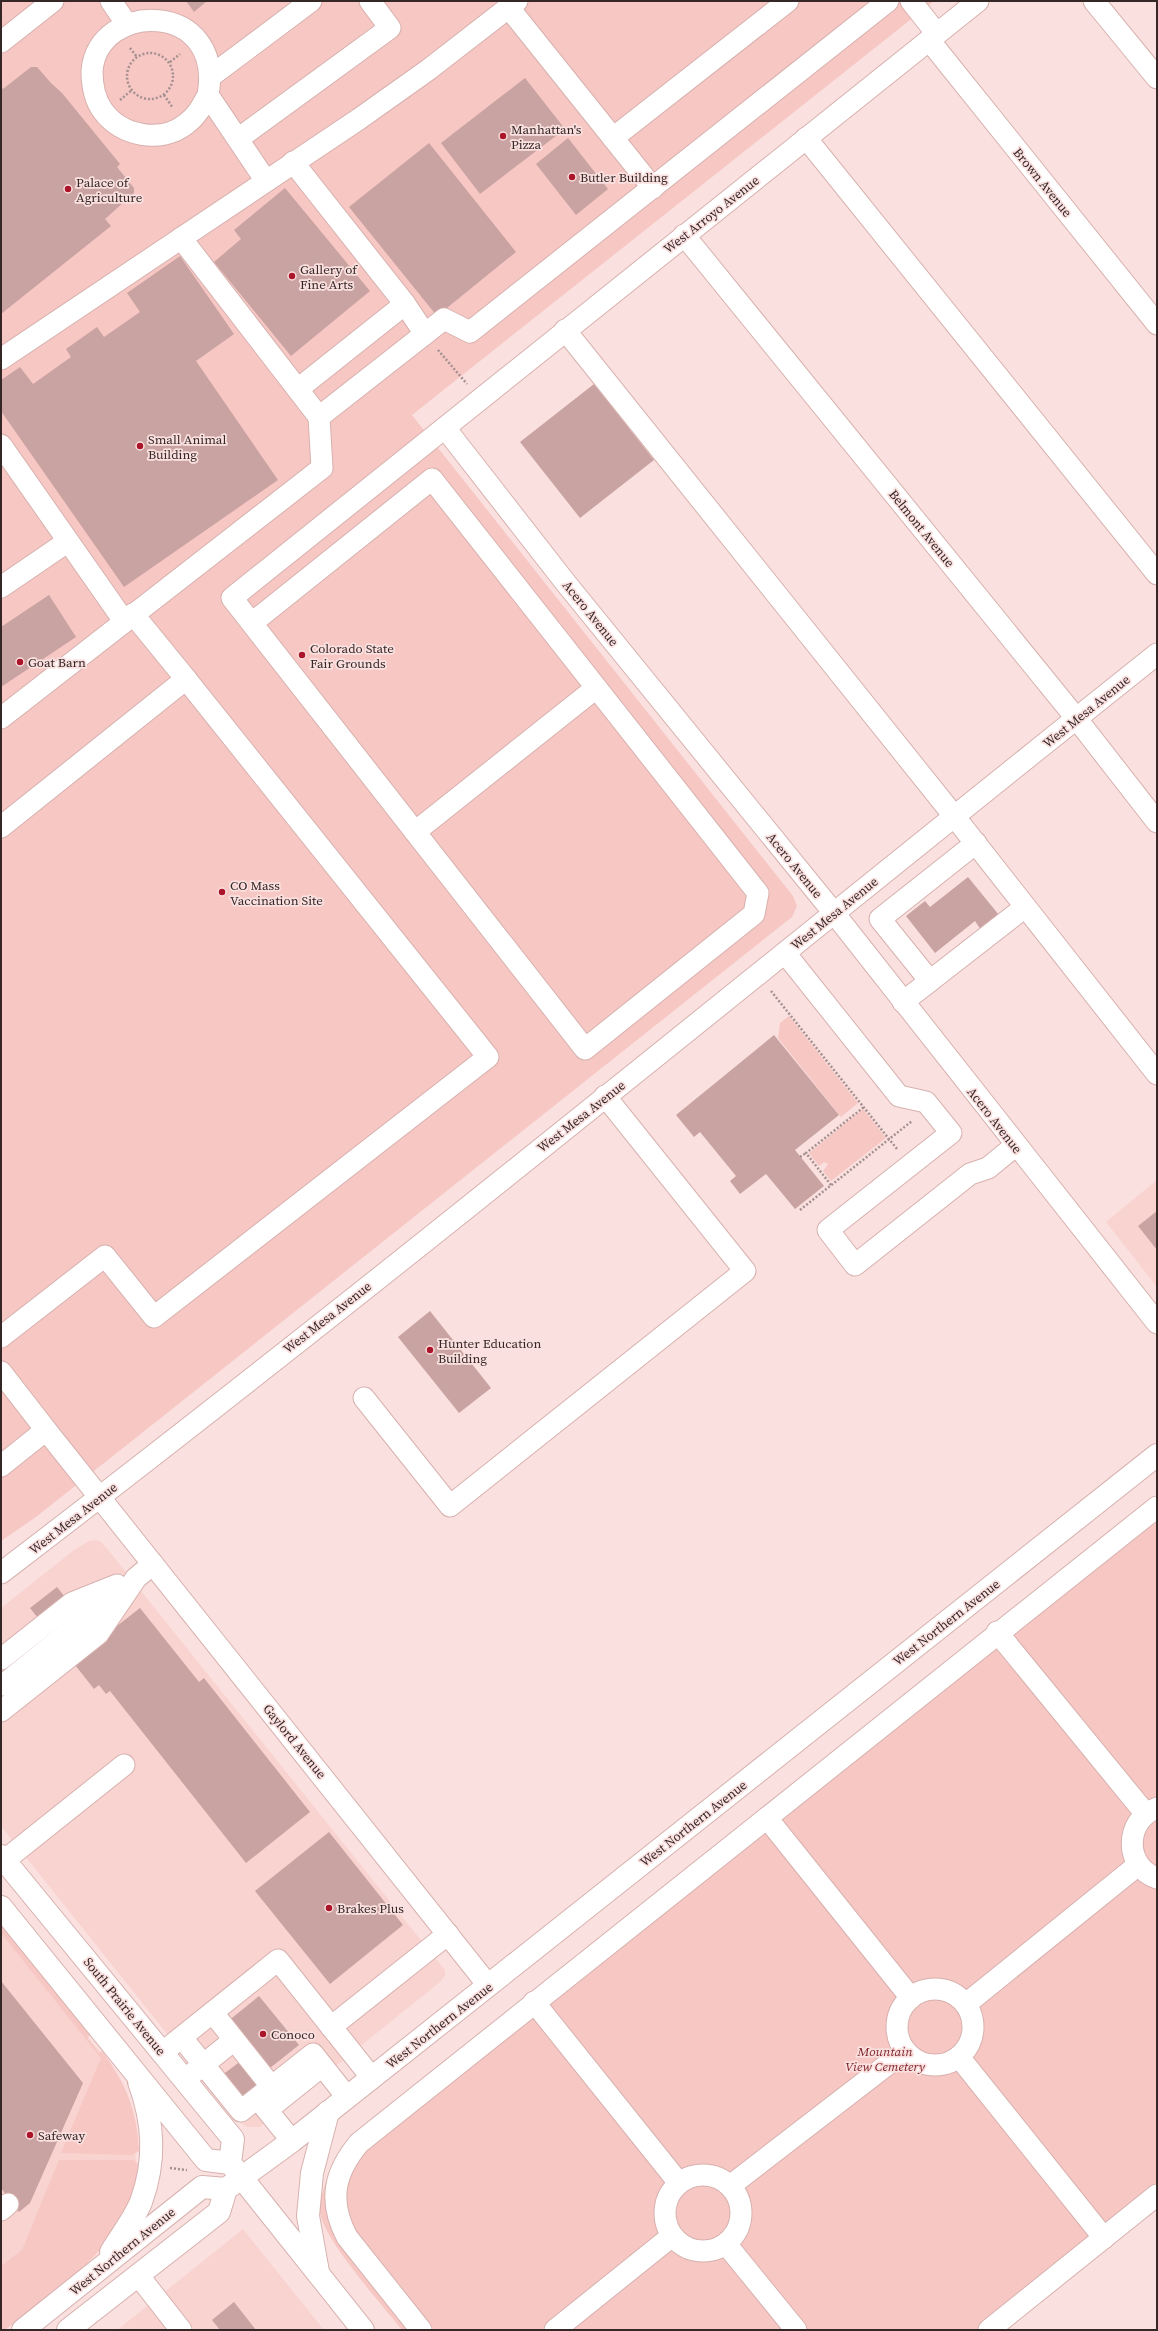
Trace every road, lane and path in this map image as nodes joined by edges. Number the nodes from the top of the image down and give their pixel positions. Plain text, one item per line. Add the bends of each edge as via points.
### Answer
1 (53, 1) edge
2 (111, 1) edge
3 (311, 1) edge
4 (370, 1) edge
5 (788, 1) edge
6 (888, 1) edge
7 (911, 1) edge
8 (978, 1) edge
9 (1094, 1) edge
10 (513, 5) edge
11 (126, 23) junction
12 (933, 37) junction
13 (1, 42) edge
14 (1157, 78) edge
15 (173, 83) joint
16 (209, 86) junction
17 (614, 138) junction
18 (806, 138) junction
19 (238, 139) junction
20 (293, 162) junction
21 (266, 181) junction
22 (653, 188) junction
23 (684, 235) junction
24 (181, 238) junction
25 (405, 304) junction
26 (1157, 324) edge
27 (565, 330) junction
28 (425, 334) junction
29 (1, 359) edge
30 (298, 389) junction
31 (480, 400) junction
32 (319, 418) junction
33 (445, 428) junction
34 (1, 445) edge
35 (67, 542) junction
36 (1157, 574) edge
37 (1, 587) edge
38 (128, 618) junction
39 (252, 623) junction
40 (1157, 654) edge
41 (186, 679) junction
42 (596, 688) junction
43 (1, 718) edge
44 (1076, 718) junction
45 (954, 816) junction
46 (1157, 822) edge
47 (1, 827) edge
48 (415, 832) junction
49 (976, 844) junction
50 (1025, 907) junction
51 (834, 913) junction
52 (785, 953) junction
53 (798, 969) junction
54 (930, 981) junction
55 (904, 1002) junction
56 (1157, 1074) edge
57 (606, 1096) junction
58 (930, 1107) junction
59 (864, 1108) junction
60 (889, 1139) junction
61 (1015, 1146) junction
62 (806, 1152) junction
63 (800, 1157) dead end
64 (910, 1166) junction
65 (832, 1185) junction
66 (800, 1210) dead end
67 (1154, 1312) edge
68 (1, 1337) edge
69 (1, 1372) edge
70 (364, 1398) dead end
71 (46, 1430) junction
72 (1157, 1455) edge
73 (1, 1466) edge
74 (100, 1498) junction
75 (1157, 1507) edge
76 (153, 1564) junction
77 (1, 1573) edge
78 (136, 1578) junction
79 (997, 1632) junction
80 (1, 1659) edge
81 (5, 1691) edge
82 (124, 1765) dead end
83 (1151, 1811) edge
84 (767, 1818) junction
85 (3, 1858) edge
86 (1138, 1865) junction
87 (1157, 1878) edge
88 (1, 1907) edge
89 (448, 1934) junction
90 (488, 1986) junction
91 (911, 1998) junction
92 (534, 2002) junction
93 (966, 2004) junction
94 (212, 2013) junction
95 (334, 2030) junction
96 (182, 2038) junction
97 (234, 2040) junction
98 (905, 2051) junction
99 (163, 2052) junction
100 (959, 2057) junction
101 (318, 2060) junction
102 (203, 2064) junction
103 (134, 2070) junction
104 (372, 2078) junction
105 (185, 2079) junction
106 (347, 2097) junction
107 (266, 2098) junction
108 (328, 2112) junction
109 (292, 2141) junction
110 (168, 2167) dead end
111 (192, 2171) dead end
112 (232, 2177) junction
113 (679, 2183) junction
114 (730, 2186) junction
115 (1157, 2195) edge
116 (672, 2236) junction
117 (1104, 2238) junction
118 (726, 2244) junction
119 (104, 2265) junction
120 (138, 2275) junction
121 (319, 2275) junction
122 (23, 2330) edge
123 (68, 2330) edge
124 (181, 2330) edge
125 (363, 2330) edge
126 (421, 2330) edge
127 (555, 2330) edge
128 (796, 2330) edge
129 (989, 2330) edge

1 - 13 street
2 - 11 street
3 - 16 street
4 - 19 street via 390,28
5 - 17 street
6 - 22 street
7 - 12 street, Brown Avenue
8 - 12 street, West Arroyo Avenue
9 - 14 street
10 - 17 street
10 - 20 street via 378,106
11 - 16 street via 151,16 170,19 186,28 200,41 208,58
11 - 16 street via 116,28 102,43 93,62 92,83 97,102 109,119 127,131 146,136 167,134 186,125 199,112
12 - 18 street, West Arroyo Avenue
12 - 26 street, Brown Avenue
15 - 15 path via 170,62 158,54 143,54 131,63 128,71 129,87 141,98 157,99 164,95
16 - 19 street
17 - 22 street
18 - 23 street, West Arroyo Avenue
18 - 36 street
19 - 21 street
20 - 21 street
20 - 25 street
21 - 24 street
22 - 28 street via 470,332 444,319
23 - 27 street, West Arroyo Avenue
23 - 44 street, Belmont Avenue
24 - 29 street
24 - 30 street
25 - 28 street
25 - 30 street
27 - 31 street, West Arroyo Avenue
27 - 45 street
28 - 31 path
28 - 32 street
30 - 32 street
31 - 33 street, West Arroyo Avenue
32 - 38 street via 322,468
33 - 39 street, West Arroyo Avenue via 232,598
33 - 51 street, Acero Avenue via 565,582
34 - 35 street
35 - 37 street
35 - 38 street
38 - 41 street
38 - 43 street
39 - 42 street via 432,479
39 - 48 street
40 - 44 street, West Mesa Avenue
41 - 47 street
41 - 68 street via 488,1057 154,1317 105,1256
42 - 48 street
42 - 48 street via 758,893 754,914 585,1049
44 - 45 street, West Mesa Avenue
44 - 46 street, Belmont Avenue
45 - 49 street
45 - 51 street, West Mesa Avenue
49 - 50 street
49 - 54 street via 880,919
50 - 54 street
50 - 56 street
51 - 52 street, West Mesa Avenue
51 - 55 street, Acero Avenue
52 - 53 street
52 - 57 street, West Mesa Avenue
53 - 58 street via 899,1096 926,1102
53 - 59 path via 770,991
54 - 55 street
55 - 61 street, Acero Avenue
57 - 70 street via 745,1271 450,1506
57 - 74 street, West Mesa Avenue
58 - 60 path
58 - 64 street via 951,1133
59 - 60 path
59 - 62 path
60 - 64 path
60 - 65 path
61 - 64 street via 988,1168 970,1174 855,1265 828,1230
61 - 67 street, Acero Avenue
62 - 63 path
62 - 65 path
65 - 66 path
69 - 71 street, Gaylord Avenue
71 - 73 street
71 - 74 street, Gaylord Avenue
72 - 90 main road, West Northern Avenue
74 - 76 street, Gaylord Avenue
74 - 77 street, West Mesa Avenue
75 - 79 street
76 - 78 street
76 - 89 street, Gaylord Avenue
78 - 80 street via 72,1603
78 - 81 street
79 - 83 street
79 - 84 street
82 - 85 street
83 - 86 street via 1134,1829 1132,1836 1132,1852
84 - 91 street
84 - 92 street
85 - 99 main road, South Prairie Avenue
86 - 87 street via 1149,1876
86 - 93 street
88 - 103 main road
89 - 90 street, Gaylord Avenue
89 - 95 street
90 - 104 main road, West Northern Avenue
91 - 93 street via 925,1990 938,1989 950,1992
91 - 98 street via 899,2013 896,2028 898,2039
92 - 113 street
92 - 126 street via 359,2143 340,2170 335,2202 341,2226
93 - 100 street via 973,2028 971,2039
94 - 95 street via 278,1960
94 - 96 street
94 - 97 street
95 - 101 street
95 - 104 street
96 - 99 street
96 - 102 street
97 - 102 street
97 - 107 street
98 - 100 street via 913,2059 933,2066 949,2063
98 - 114 street
99 - 105 main road, South Prairie Avenue
100 - 117 street
101 - 106 street
101 - 107 street
102 - 105 street
102 - 107 street via 241,2111
103 - 112 main road via 206,2160
103 - 119 main road via 145,2099 151,2129 152,2162 141,2203
104 - 106 main road, West Northern Avenue
105 - 112 main road, South Prairie Avenue via 233,2139
106 - 108 main road, West Northern Avenue
107 - 109 street
108 - 109 main road, West Northern Avenue
108 - 121 main road via 312,2173 308,2216
109 - 112 main road, West Northern Avenue
110 - 111 path
112 - 119 main road, West Northern Avenue via 202,2187
112 - 120 main road via 219,2212
112 - 121 main road
113 - 114 street via 696,2175 706,2175 718,2178
113 - 116 street via 669,2195 665,2208 666,2221
114 - 118 street via 740,2207 740,2219 733,2237
115 - 117 street
116 - 118 street via 694,2249 707,2250
116 - 127 street
117 - 129 street
118 - 128 street
119 - 122 main road, West Northern Avenue
120 - 123 main road
120 - 124 street
121 - 125 main road

